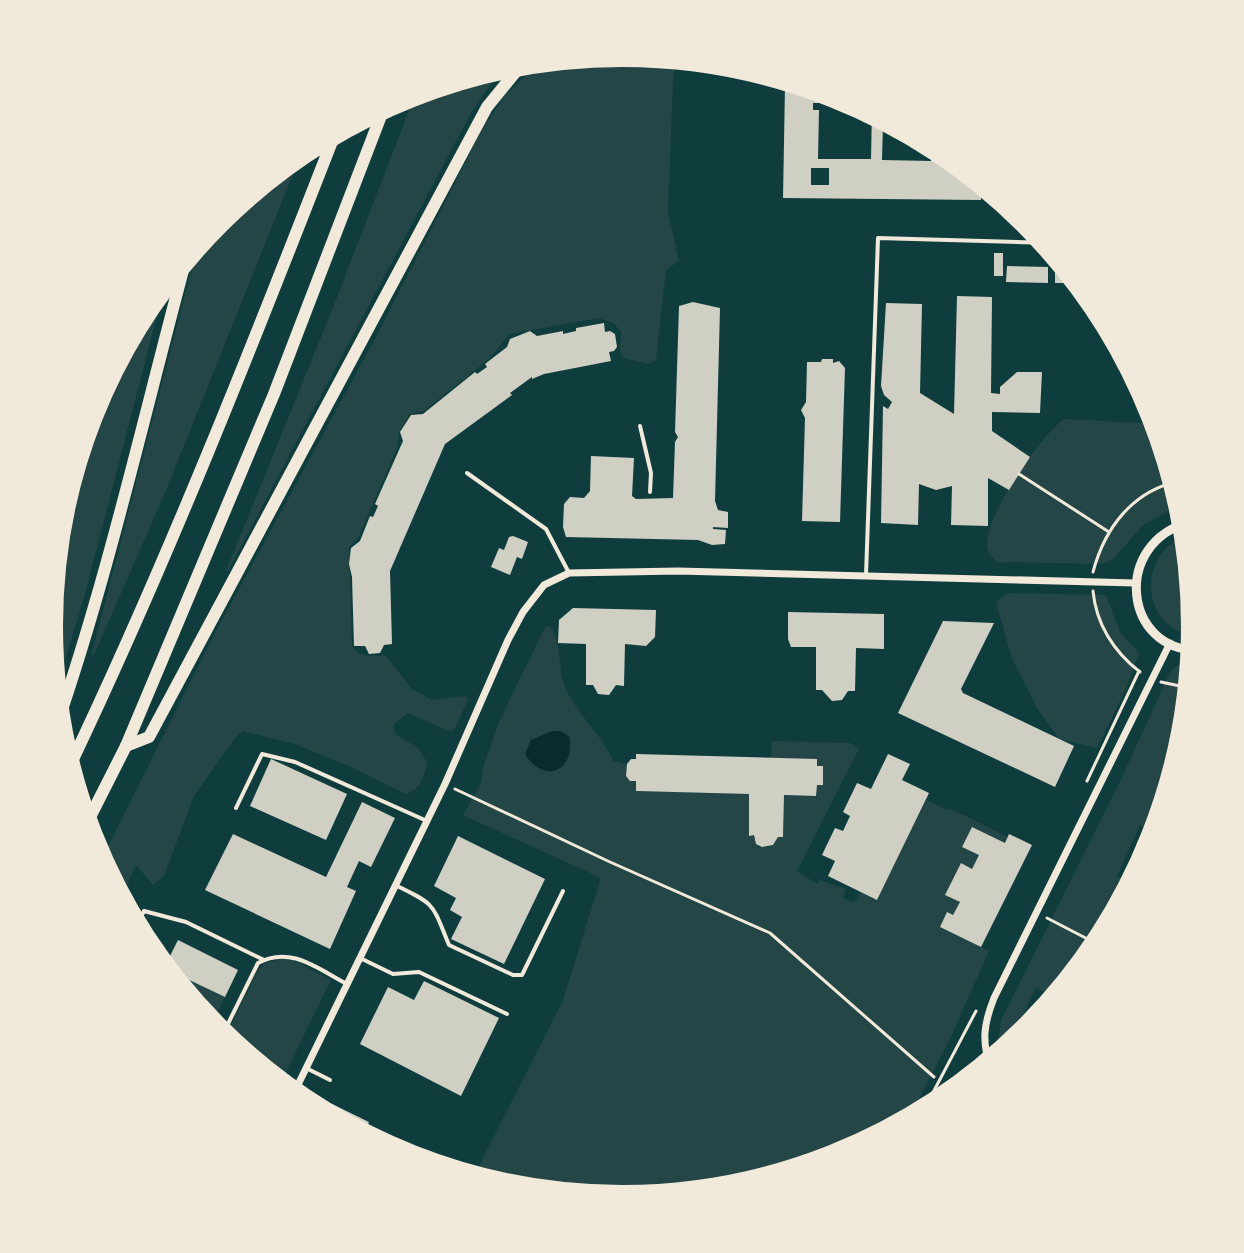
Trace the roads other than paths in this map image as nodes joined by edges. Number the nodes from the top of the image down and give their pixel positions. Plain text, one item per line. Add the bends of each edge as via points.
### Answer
1 (515, 72) edge
2 (380, 117) edge
3 (331, 144) edge
4 (1034, 243) edge
5 (182, 274) edge
6 (640, 426) dead end
7 (467, 473) dead end
8 (650, 492) dead end
9 (1177, 526) edge
10 (569, 573) junction
11 (866, 575) junction
12 (1135, 583) junction
13 (1170, 643) junction
14 (1185, 647) edge
15 (64, 705) edge
16 (126, 746) junction
17 (74, 758) edge
18 (236, 808) dead end
19 (91, 815) edge
20 (427, 821) junction
21 (395, 885) junction
22 (563, 891) dead end
23 (140, 918) edge
24 (360, 958) junction
25 (264, 960) junction
26 (347, 984) junction
27 (507, 1014) dead end
28 (226, 1028) edge
29 (987, 1056) edge
30 (306, 1068) junction
31 (330, 1080) dead end
32 (297, 1087) edge

1 - 16 highway via 487,107 149,737
2 - 16 highway via 274,394
3 - 17 highway via 238,382
4 - 11 lane via 878,238
5 - 15 highway
6 - 8 lane
7 - 10 lane via 546,529
9 - 12 street via 1153,540 1140,560
10 - 11 street
10 - 20 street via 544,585 523,612
11 - 12 street
12 - 13 street via 1144,618
13 - 14 street
13 - 29 street via 989,1013 983,1044
16 - 19 highway
18 - 20 lane via 262,754 295,762
20 - 21 street
21 - 22 lane via 435,909 449,945 513,975 522,975
21 - 24 street
23 - 25 lane via 144,911 186,922
24 - 26 street
24 - 27 lane via 393,974 419,972
25 - 26 lane via 280,954 299,959
25 - 28 lane
26 - 30 street
30 - 31 lane
30 - 32 street

